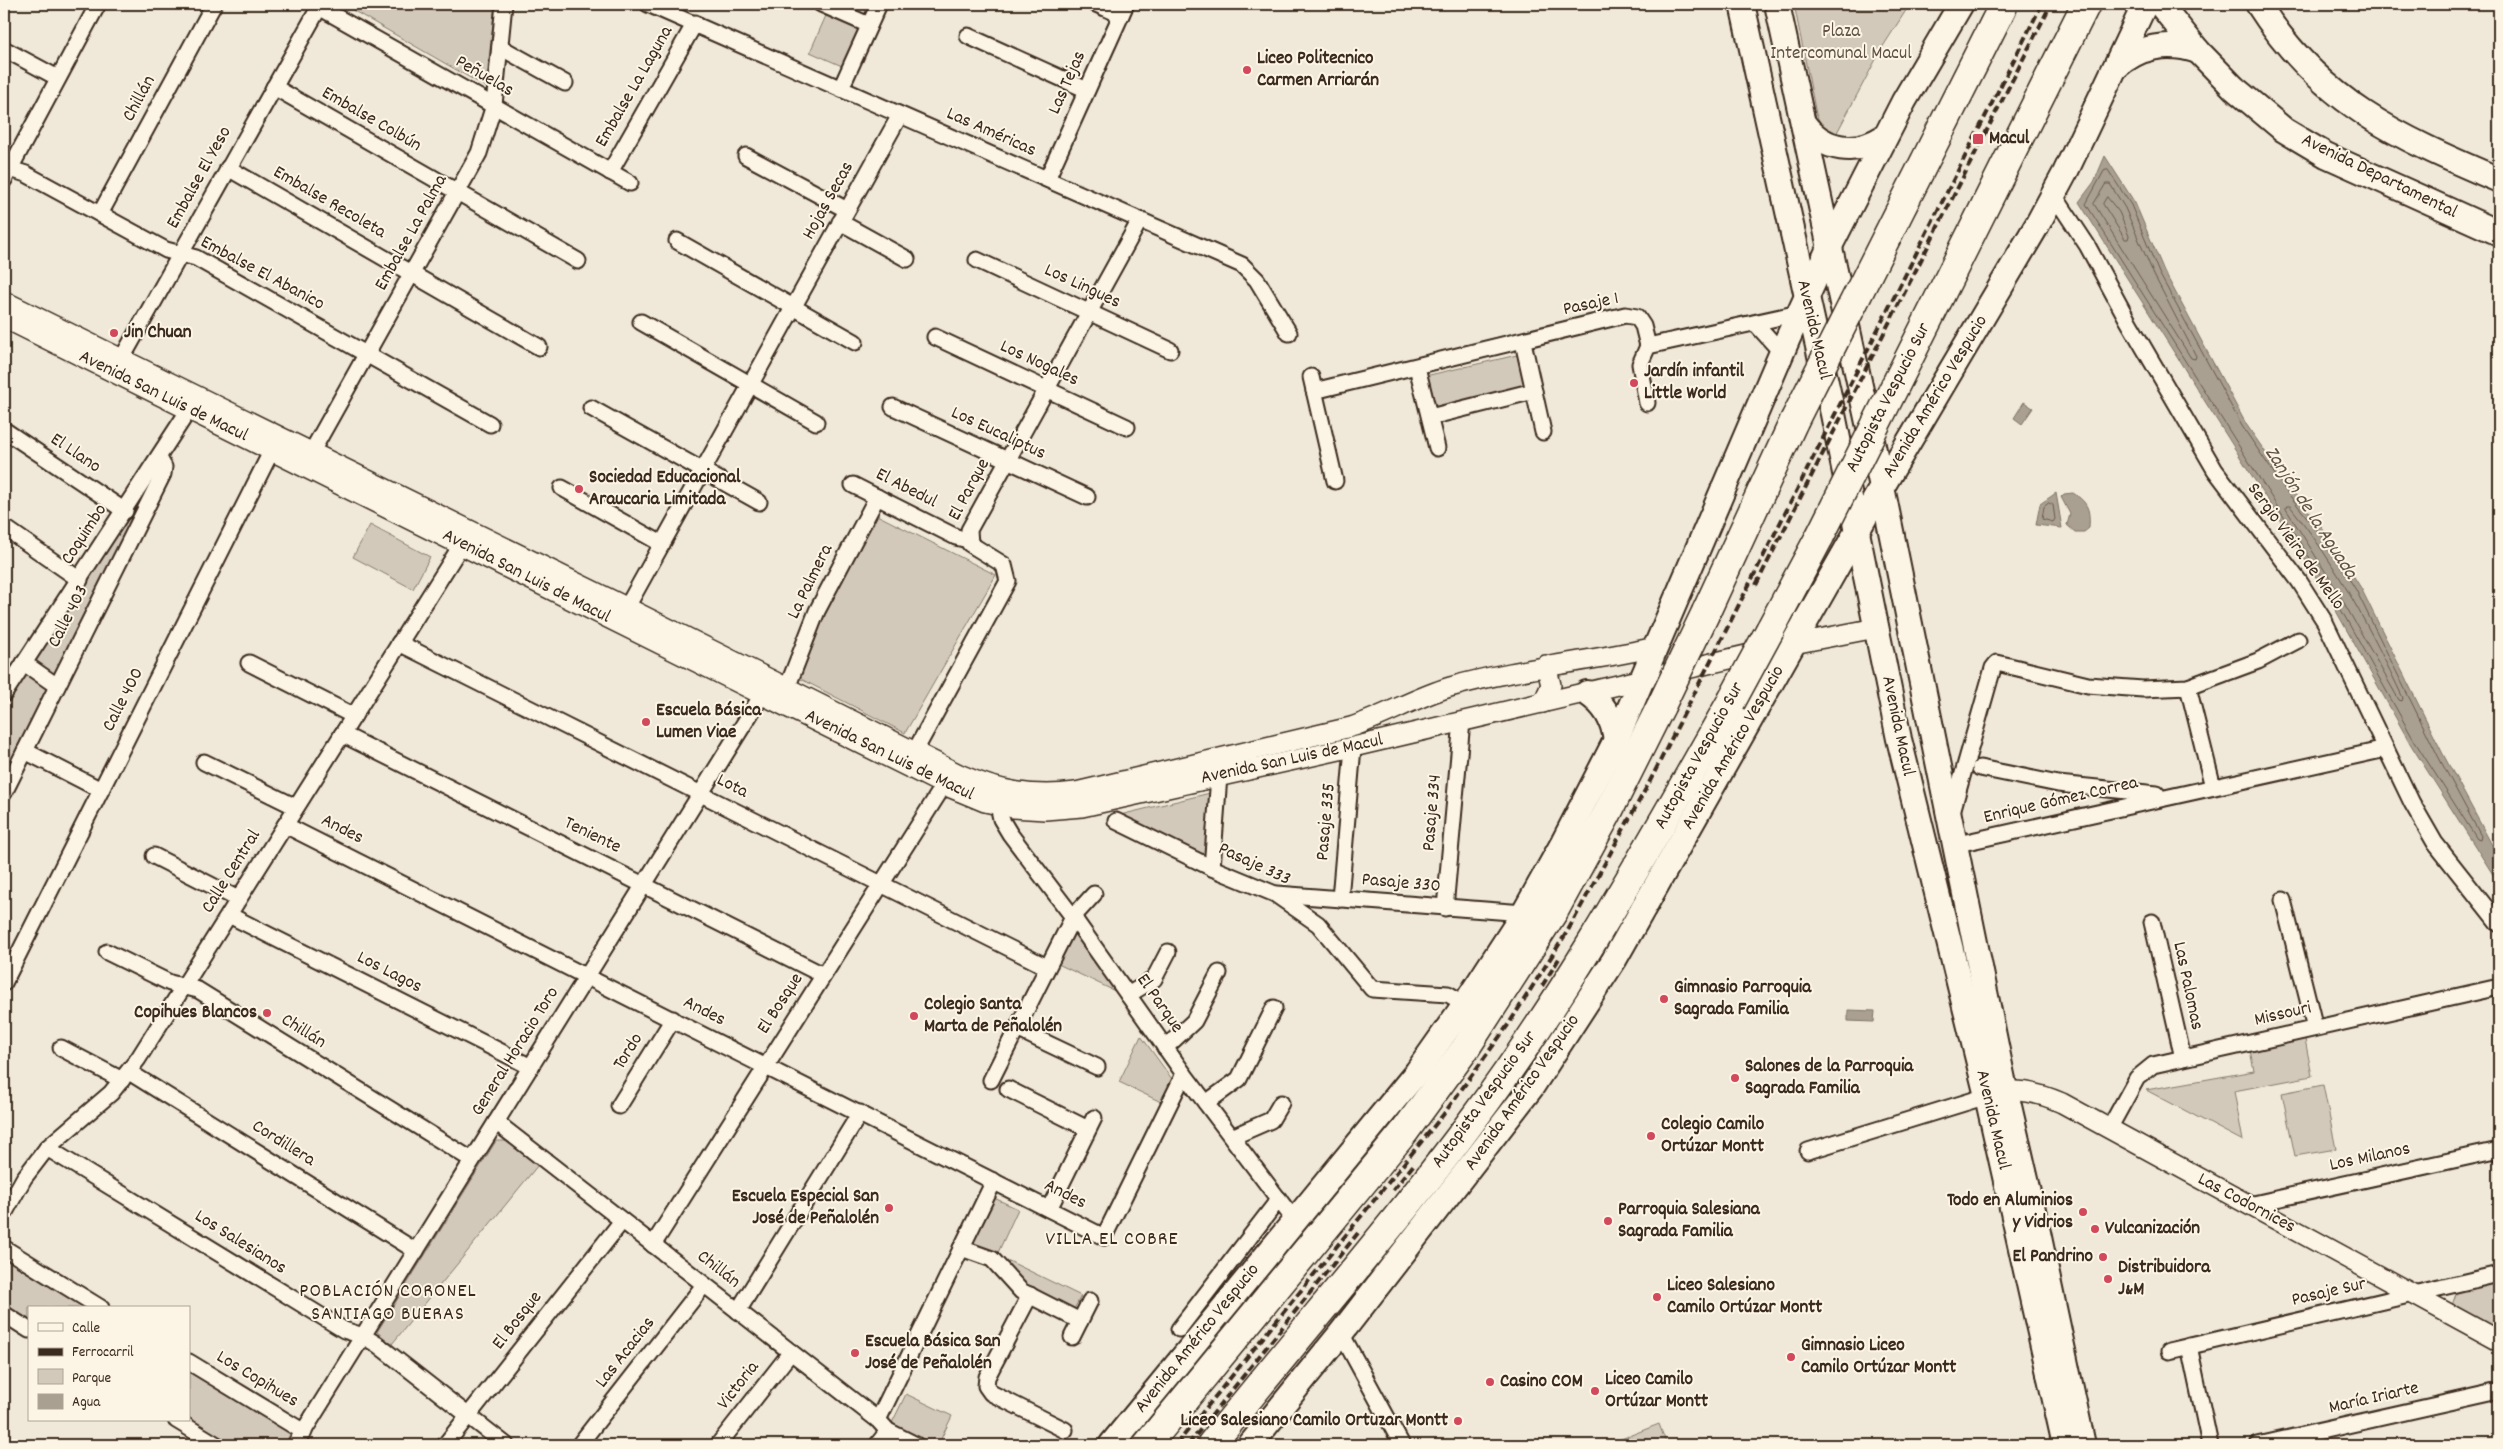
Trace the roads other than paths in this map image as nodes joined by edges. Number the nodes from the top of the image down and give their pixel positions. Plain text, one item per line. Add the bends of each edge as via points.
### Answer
1 (98, 4) edge
2 (214, 4) edge
3 (504, 4) edge
4 (648, 4) edge
5 (821, 4) edge
6 (879, 4) edge
7 (1096, 4) edge
8 (1742, 4) edge
9 (1777, 4) edge
10 (1961, 4) edge
11 (2004, 4) edge
12 (2086, 4) edge
13 (2145, 4) edge
14 (2160, 4) edge
15 (2258, 4) edge
16 (320, 5) edge
17 (666, 7) edge
18 (1123, 9) edge
19 (694, 23) junction
20 (869, 25) junction
21 (968, 36) dead end
22 (500, 47) junction
23 (4, 49) edge
24 (2198, 51) junction
25 (2115, 68) junction
26 (58, 78) junction
27 (565, 83) dead end
28 (274, 87) junction
29 (841, 88) junction
30 (1087, 90) junction
31 (494, 105) junction
32 (900, 115) junction
33 (1804, 124) junction
34 (1884, 137) junction
35 (746, 156) dead end
36 (228, 168) junction
37 (6, 172) edge
38 (610, 172) junction
39 (1047, 179) junction
40 (2499, 180) edge
41 (630, 183) dead end
42 (457, 193) junction
43 (2054, 195) junction
44 (100, 214) junction
45 (844, 216) junction
46 (1140, 220) junction
47 (2499, 233) edge
48 (677, 241) dead end
49 (1830, 246) junction
50 (180, 254) junction
51 (907, 259) dead end
52 (977, 260) dead end
53 (578, 262) dead end
54 (412, 274) junction
55 (4, 301) edge
56 (1803, 306) junction
57 (793, 307) junction
58 (1089, 312) junction
59 (4, 318) edge
60 (640, 322) dead end
61 (1755, 323) junction
62 (1289, 333) dead end
63 (935, 337) dead end
64 (855, 342) dead end
65 (1523, 342) junction
66 (1648, 346) junction
67 (539, 347) dead end
68 (1170, 350) dead end
69 (1782, 353) junction
70 (367, 354) junction
71 (117, 366) junction
72 (1417, 367) junction
73 (750, 384) junction
74 (1047, 390) junction
75 (1534, 391) junction
76 (194, 403) junction
77 (1647, 403) dead end
78 (893, 407) dead end
79 (591, 408) dead end
80 (1430, 417) junction
81 (816, 422) dead end
82 (490, 424) dead end
83 (1126, 427) dead end
84 (4, 430) edge
85 (1543, 432) dead end
86 (276, 443) junction
87 (1437, 448) dead end
88 (159, 458) junction
89 (308, 459) junction
90 (1007, 461) junction
91 (702, 470) junction
92 (1336, 481) dead end
93 (854, 485) dead end
94 (562, 488) dead end
95 (1882, 488) junction
96 (877, 497) junction
97 (1087, 497) dead end
98 (760, 502) dead end
99 (125, 511) junction
100 (1856, 533) junction
101 (6, 534) edge
102 (466, 537) junction
103 (968, 540) junction
104 (662, 544) junction
105 (80, 580) junction
106 (622, 615) junction
107 (1876, 628) junction
108 (2298, 640) dead end
109 (399, 643) junction
110 (1793, 644) junction
111 (1656, 647) junction
112 (24, 663) junction
113 (249, 664) dead end
114 (1546, 665) junction
115 (1643, 679) junction
116 (57, 686) junction
117 (774, 687) junction
118 (2188, 687) junction
119 (1587, 693) junction
120 (4, 694) edge
121 (1543, 703) junction
122 (354, 716) junction
123 (1462, 721) junction
124 (342, 734) junction
125 (1616, 740) junction
126 (1353, 747) junction
127 (2386, 749) junction
128 (25, 751) junction
129 (911, 758) junction
130 (204, 762) dead end
131 (1980, 768) dead end
132 (1219, 776) junction
133 (944, 785) junction
134 (2213, 787) junction
135 (101, 790) junction
136 (4, 793) edge
137 (701, 794) junction
138 (2178, 795) junction
139 (998, 805) junction
140 (296, 807) junction
141 (1949, 820) junction
142 (1116, 821) dead end
143 (285, 824) junction
144 (1953, 845) junction
145 (154, 856) dead end
146 (1212, 868) junction
147 (645, 884) junction
148 (881, 884) junction
149 (1094, 894) dead end
150 (1275, 894) junction
151 (238, 899) junction
152 (1340, 899) junction
153 (2283, 900) dead end
154 (1445, 908) junction
155 (1524, 913) junction
156 (229, 915) junction
157 (1073, 917) junction
158 (2152, 922) dead end
159 (2499, 924) edge
160 (107, 952) dead end
161 (1168, 952) dead end
162 (1047, 967) junction
163 (1219, 973) dead end
164 (823, 975) junction
165 (588, 976) junction
166 (4, 980) edge
167 (184, 987) junction
168 (2499, 988) edge
169 (1128, 994) junction
170 (1465, 1004) junction
171 (1274, 1008) dead end
172 (673, 1019) junction
173 (2315, 1028) junction
174 (1017, 1029) junction
175 (60, 1048) dead end
176 (1165, 1048) junction
177 (2183, 1058) junction
178 (766, 1065) junction
179 (531, 1067) junction
180 (1097, 1067) dead end
181 (1184, 1074) junction
182 (125, 1076) junction
183 (991, 1080) dead end
184 (1008, 1089) dead end
185 (1996, 1093) junction
186 (1206, 1103) junction
187 (1280, 1103) dead end
188 (619, 1106) dead end
189 (860, 1113) junction
190 (496, 1122) junction
191 (2109, 1129) junction
192 (1232, 1136) junction
193 (47, 1148) junction
194 (2499, 1150) edge
195 (1808, 1151) dead end
196 (472, 1160) junction
197 (994, 1181) junction
198 (1279, 1199) junction
199 (2249, 1205) junction
200 (1049, 1209) junction
201 (4, 1214) edge
202 (622, 1221) junction
203 (1295, 1221) junction
204 (653, 1245) junction
205 (4, 1248) edge
206 (961, 1248) junction
207 (416, 1251) junction
208 (2499, 1274) edge
209 (704, 1285) junction
210 (2413, 1294) junction
211 (1030, 1296) junction
212 (1090, 1301) dead end
213 (98, 1306) edge
214 (738, 1311) junction
215 (4, 1314) edge
216 (1080, 1321) junction
217 (1179, 1328) dead end
218 (28, 1329) edge
219 (1341, 1333) junction
220 (363, 1336) junction
221 (1072, 1337) dead end
222 (2499, 1341) edge
223 (2189, 1346) junction
224 (2169, 1351) dead end
225 (791, 1352) junction
226 (190, 1363) edge
227 (2499, 1391) edge
228 (468, 1416) junction
229 (878, 1420) junction
230 (179, 1422) edge
231 (1065, 1430) dead end
232 (888, 1431) junction
233 (304, 1432) junction
234 (1150, 1441) edge
235 (1215, 1441) edge
236 (217, 1445) edge
237 (295, 1445) edge
238 (445, 1445) edge
239 (506, 1445) edge
240 (580, 1445) edge
241 (718, 1445) edge
242 (877, 1445) edge
243 (916, 1445) edge
244 (1111, 1445) edge
245 (1250, 1445) edge
246 (1402, 1445) edge
247 (2065, 1445) edge
248 (2083, 1445) edge
249 (2210, 1445) edge
250 (2258, 1445) edge

1 - 26 street
2 - 44 street, Chillán
3 - 22 street, Embalse La Palma
4 - 17 street, Las Américas
5 - 20 street
6 - 20 street
7 - 18 street
8 - 56 main road, Avenida Macul
9 - 33 main road, Avenida Macul
10 - 34 main road, Avenida Américo Vespucio
11 - 234 highway, bridge via 1794,422 1661,706 1558,903 1470,1042 1405,1131
12 - 235 highway, Autopista Vespucio Sur, bridge via 1820,536 1731,702 1598,934 1523,1049 1446,1154
13 - 25 main road, Avenida Américo Vespucio
14 - 24 main road, Avenida Departamental
15 - 40 main road via 2297,58 2352,106 2415,143
16 - 28 street, Embalse El Yeso
16 - 31 street, Peñuelas
17 - 19 street, Las Américas
18 - 30 street, Las Tejas
19 - 29 street, Las Américas
19 - 38 street, Embalse La Laguna
20 - 29 street
21 - 30 street
22 - 27 street
22 - 31 street, Embalse La Palma
23 - 26 street
24 - 25 main road via 2176,45 2157,46 2134,54
24 - 47 main road, Avenida Departamental via 2250,103 2305,143
25 - 43 main road, Avenida Américo Vespucio
26 - 37 street
28 - 36 street, Embalse El Yeso
28 - 42 street, Embalse Colbún
29 - 32 street, Las Américas
30 - 39 street, Las Tejas
31 - 38 street, Peñuelas
31 - 42 street, Embalse La Palma via 479,153
32 - 39 street, Las Américas
32 - 45 street, Hojas Secas
33 - 34 main road via 1824,143 1842,149 1864,148
33 - 49 main road, Avenida Macul
34 - 49 main road, Avenida Américo Vespucio
35 - 45 street
36 - 50 street, Embalse El Yeso
36 - 54 street, Embalse Recoleta
37 - 44 street, Embalse El Abanico via 26,174
38 - 41 street, Peñuelas
39 - 46 street, Las Américas
42 - 53 street, Embalse Colbún
42 - 54 street, Embalse La Palma
43 - 95 main road, Avenida Américo Vespucio
43 - 127 street, Sergio Vieira de Mello via 2087,245 2215,470 2313,602 2336,642
44 - 50 street, Embalse El Abanico via 166,250
45 - 51 street
45 - 57 street, Hojas Secas
46 - 58 street, El Parque
46 - 62 street, Las Américas via 1247,269
48 - 57 street
49 - 56 main road, Avenida Américo Vespucio
49 - 95 main road, Avenida Macul
50 - 70 street, Embalse El Abanico via 196,258
50 - 71 street, Embalse El Yeso
52 - 58 street, Los Lingues
54 - 67 street, Embalse Recoleta
54 - 70 street, Embalse La Palma
55 - 71 street, Avenida San Luis de Macul
56 - 61 street
56 - 69 main road, Avenida Américo Vespucio
56 - 100 main road, Avenida Macul via 1833,414
57 - 64 street
57 - 73 street, Hojas Secas
58 - 68 street, Los Lingues
58 - 74 street, El Parque
59 - 71 street, Avenida San Luis de Macul
60 - 73 street
61 - 66 street
61 - 69 street
63 - 74 street, Los Nogales
65 - 66 street, Pasaje 1 via 1625,315 1637,317
65 - 72 street, Pasaje 1
65 - 75 street
66 - 77 street via 1640,364
69 - 111 main road, Avenida Américo Vespucio
70 - 82 street, Embalse El Abanico
70 - 89 street, Embalse La Palma
71 - 76 street, Avenida San Luis de Macul
72 - 80 street
72 - 92 street, Pasaje 1 via 1313,384
73 - 81 street
73 - 91 street, Hojas Secas
74 - 83 street, Los Nogales
74 - 90 street, El Parque
75 - 80 street
75 - 85 street
76 - 86 street, Avenida San Luis de Macul
76 - 88 street, Coquimbo
78 - 90 street, Los Eucaliptus
79 - 91 street
80 - 87 street
84 - 99 street, El Llano
86 - 89 street, Avenida San Luis de Macul
86 - 135 street, Calle 400
88 - 99 street, Coquimbo
88 - 116 street, Calle 403 via 164,467 163,474
89 - 102 street, Avenida San Luis de Macul
90 - 97 street, Los Eucaliptus
90 - 103 street, El Parque via 969,530
91 - 98 street
91 - 104 street, Hojas Secas
93 - 96 street, El Abedul
94 - 104 street
95 - 100 main road, Avenida Américo Vespucio
95 - 141 main road, Avenida Macul
96 - 103 street, El Abedul
96 - 117 street, La Palmera
99 - 105 street, Coquimbo
100 - 107 main road, Avenida Macul
100 - 110 main road, Avenida Américo Vespucio
101 - 105 street
102 - 106 street, Avenida San Luis de Macul
102 - 109 street, Calle Central
103 - 129 street, El Parque via 975,548 1004,565 1008,581
104 - 106 street, Hojas Secas
105 - 112 street, Coquimbo
106 - 117 street, Avenida San Luis de Macul
107 - 110 street, Avenida San Luis de Macul
107 - 185 main road, Avenida Macul via 1930,872
108 - 118 street via 2258,661
109 - 122 street, Calle Central
109 - 137 street, Lota
110 - 115 street, Avenida San Luis de Macul
110 - 219 main road, Avenida Américo Vespucio via 1618,952 1559,1046 1491,1141
111 - 114 street, Avenida San Luis de Macul via 1587,661
111 - 115 main road, Avenida Américo Vespucio
112 - 116 street
112 - 120 street, Coquimbo
113 - 122 street
114 - 121 street via 1551,685
114 - 129 street, Avenida San Luis de Macul via 1436,692 1388,714 1342,729 1064,794 1031,795 989,787
115 - 119 street, Avenida San Luis de Macul
115 - 125 main road, Avenida Américo Vespucio
116 - 128 street, Calle 403
117 - 129 street, Avenida San Luis de Macul
117 - 137 street, General Horacio Toro
118 - 134 street
118 - 141 street via 2143,689 2088,685 1997,663
119 - 121 street, Avenida San Luis de Macul
119 - 125 main road via 1608,713
121 - 123 street, Avenida San Luis de Macul
122 - 124 street, Calle Central
123 - 126 street, Avenida San Luis de Macul
123 - 154 street, Pasaje 334
124 - 140 street, Calle Central
124 - 147 street, Teniente
125 - 155 main road, Avenida Américo Vespucio
126 - 132 street, Avenida San Luis de Macul
126 - 152 street, Pasaje 335
127 - 134 street, Enrique Gómez Correa
127 - 159 street, Sergio Vieira de Mello via 2428,832
128 - 135 street
128 - 136 street, Calle 403
129 - 133 street, Avenida San Luis de Macul
130 - 140 street
131 - 138 street, Enrique Gómez Correa via 2058,784
132 - 139 street, Avenida San Luis de Macul via 1067,809 1031,810
132 - 146 street
133 - 139 street, Avenida San Luis de Macul
133 - 148 street, El Bosque
134 - 138 street, Enrique Gómez Correa
135 - 166 street, Calle 400
137 - 147 street, General Horacio Toro
137 - 148 street, Lota
138 - 144 street, Enrique Gómez Correa
139 - 157 street, El Parque via 1001,819 1010,834
140 - 143 street, Calle Central
141 - 144 main road, Avenida Macul
142 - 146 street, Pasaje 333
143 - 151 street, Calle Central
143 - 165 street, Andes
144 - 185 main road, Avenida Macul
145 - 151 street
146 - 150 street, Pasaje 333
147 - 164 street, Teniente
147 - 165 street, General Horacio Toro
148 - 162 street, Lota
148 - 164 street, El Bosque
149 - 157 street
150 - 152 street, Pasaje 330
150 - 170 street, Pasaje 333 via 1318,924 1372,989 1448,994
151 - 156 street, Calle Central
152 - 154 street, Pasaje 330
153 - 173 street
154 - 155 street, Pasaje 330
155 - 170 main road, Avenida Américo Vespucio
156 - 167 street, Calle Central
156 - 179 street, Los Lagos
157 - 162 street
157 - 169 street, El Parque
158 - 177 street, Las Palomas
160 - 167 street, Chillán
161 - 169 street via 1154,979
162 - 174 street
163 - 176 street via 1194,1021
164 - 178 street, El Bosque
165 - 172 street, Andes
165 - 179 street, General Horacio Toro
167 - 182 street, Calle Central
167 - 196 street, Chillán via 198,990
168 - 173 street, Missouri
169 - 176 street, El Parque
170 - 203 main road, Avenida Américo Vespucio via 1417,1072
171 - 186 street via 1239,1079
172 - 178 street, Andes
172 - 188 street, Tordo
173 - 177 street, Missouri
174 - 180 street
174 - 183 street
175 - 182 street, Cordillera
176 - 181 street, El Parque
177 - 191 street, Missouri via 2153,1065 2141,1073
178 - 189 street, Andes
178 - 204 street, El Bosque
179 - 190 street, General Horacio Toro
181 - 186 street, El Parque
181 - 200 street, Andes via 1104,1237
182 - 193 street, Calle Central via 101,1103
182 - 207 street, Cordillera
184 - 200 street via 1091,1123
185 - 191 street, Las Codornices via 2031,1092 2052,1099
185 - 195 street
185 - 247 main road, Avenida Macul
185 - 248 main road, Avenida Macul via 2036,1222
186 - 192 street, El Parque
187 - 192 street via 1271,1120
189 - 197 street, Andes
189 - 214 street
190 - 196 street, General Horacio Toro
190 - 202 street, Chillán
191 - 199 street, Las Codornices
192 - 198 street, El Parque
193 - 201 street, Calle Central via 24,1178
193 - 220 street, Los Salesianos via 344,1330
194 - 199 street, Los Milanos
196 - 207 street, General Horacio Toro
197 - 200 street, Andes
197 - 206 street
198 - 203 street, El Parque
198 - 217 street
199 - 210 street, Las Codornices
202 - 204 street, Chillán
202 - 228 street, El Bosque
203 - 244 main road, Avenida Américo Vespucio
204 - 209 street, Chillán
205 - 213 street
206 - 211 street via 992,1259 1021,1291
206 - 229 street
207 - 220 street, General Horacio Toro
208 - 210 street, Pasaje Sur
209 - 214 street, Chillán
209 - 240 street, Las Acacias
210 - 222 street, Las Codornices
210 - 223 street, Pasaje Sur
211 - 216 street
211 - 231 street via 987,1377 986,1386 992,1393
212 - 216 street
214 - 225 street, Chillán
215 - 218 street
216 - 221 street
219 - 245 main road, Avenida Américo Vespucio
219 - 246 street
220 - 228 street, Los Salesianos
220 - 233 street, General Horacio Toro
223 - 224 street, Pasaje Sur
223 - 249 street
225 - 229 street, Chillán
225 - 241 street, Victoria
226 - 233 street, Los Copihues
227 - 250 street, María Iriarte
228 - 238 street, El Bosque
228 - 239 street, Los Salesianos
229 - 232 street, Chillán
230 - 236 street
232 - 242 street
232 - 243 street, Chillán
233 - 237 street, General Horacio Toro

